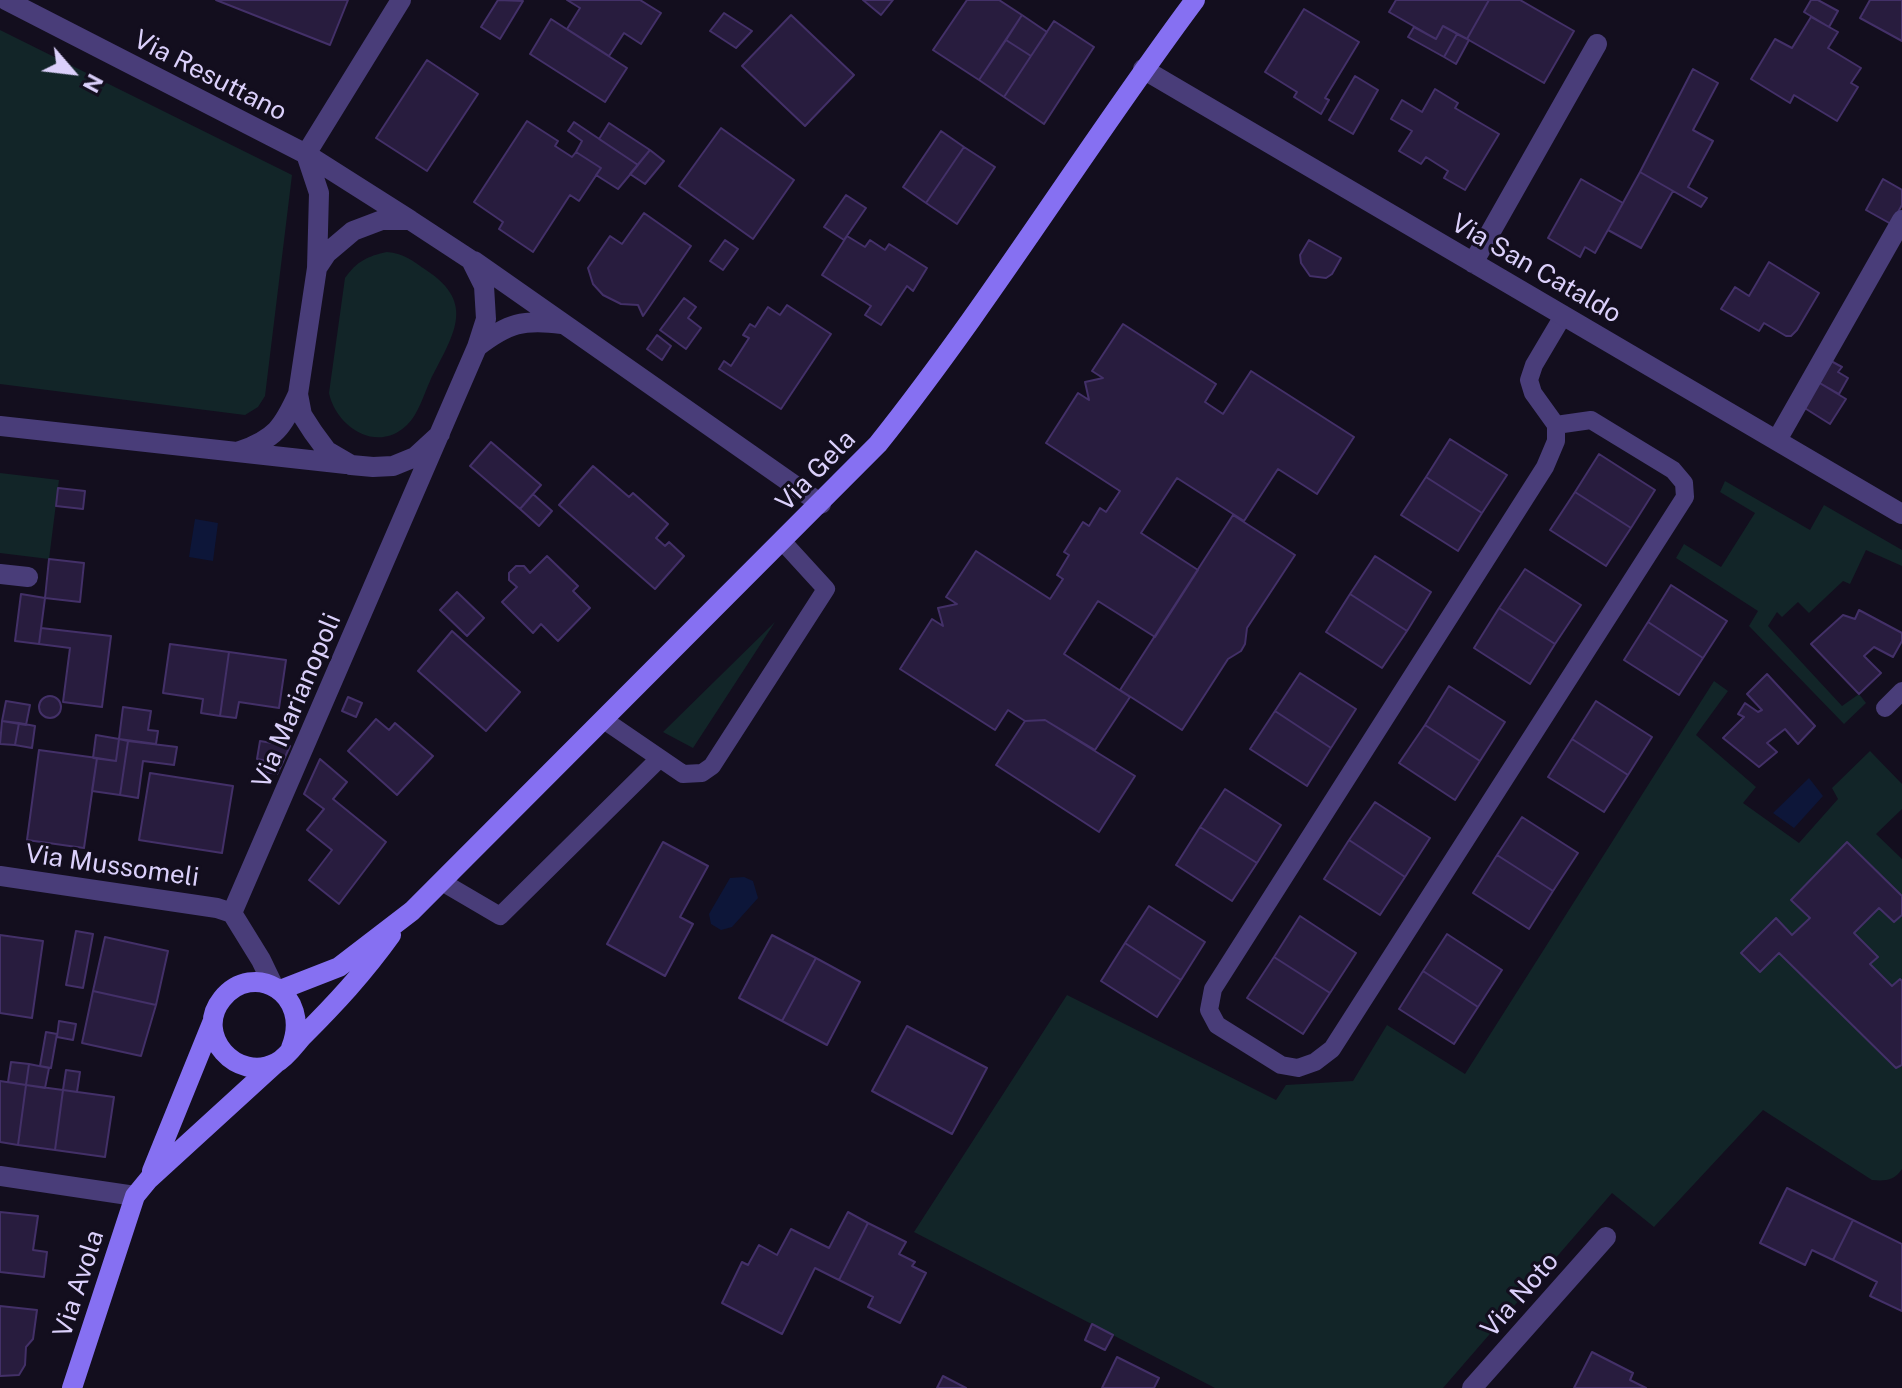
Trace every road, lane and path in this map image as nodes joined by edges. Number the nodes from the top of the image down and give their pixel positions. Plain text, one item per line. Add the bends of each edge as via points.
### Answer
1 (6, 0) edge
2 (401, 0) edge
3 (1195, 0) edge
4 (1597, 44) dead end
5 (1143, 69) junction
6 (306, 154) junction
7 (410, 220) junction
8 (1902, 220) edge
9 (471, 260) junction
10 (1473, 263) junction
11 (317, 268) junction
12 (1563, 316) junction
13 (566, 324) junction
14 (477, 347) junction
15 (298, 394) junction
16 (1556, 425) junction
17 (0, 426) edge
18 (440, 434) junction
19 (1777, 440) junction
20 (232, 453) junction
21 (351, 465) junction
22 (821, 504) junction
23 (1902, 514) edge
24 (783, 542) junction
25 (0, 574) edge
26 (28, 577) dead end
27 (1902, 691) edge
28 (1885, 708) dead end
29 (604, 720) junction
30 (660, 758) junction
31 (0, 876) edge
32 (442, 882) junction
33 (230, 906) junction
34 (403, 919) junction
35 (277, 989) junction
36 (213, 1022) junction
37 (285, 1055) junction
38 (0, 1176) edge
39 (149, 1179) junction
40 (135, 1196) junction
41 (1606, 1237) dead end
42 (72, 1388) edge
43 (1472, 1388) edge

1 - 6 street, Via Resuttano
2 - 6 street
3 - 5 street, Via Gela
4 - 10 street
5 - 10 street, Via San Cataldo
5 - 22 street, Via Gela via 930,379
6 - 7 street, Via Resuttano
6 - 11 street via 319,193
7 - 9 street
7 - 11 street via 382,220 353,231
8 - 19 street
9 - 13 street
9 - 14 street via 484,286 486,319
10 - 12 street, Via San Cataldo
11 - 15 street
12 - 16 lane via 1529,380
12 - 19 street, Via San Cataldo
13 - 14 street via 521,321
13 - 22 street
14 - 18 street
15 - 20 street via 273,436
15 - 21 street via 302,415 327,451
16 - 16 lane via 1556,441 1545,467 1213,989 1209,1010 1217,1025 1281,1065 1298,1068 1332,1049 1685,497 1684,483 1673,470 1591,420
17 - 20 street
18 - 21 street via 415,457 393,466
18 - 33 street, Via Marianopoli
19 - 23 street, Via San Cataldo
20 - 21 street
22 - 24 street, Via Gela
24 - 29 street, Via Gela
24 - 30 lane via 826,589 712,766 702,773 683,774
25 - 26 street
27 - 28 lane
29 - 30 lane
29 - 32 street, Via Gela
30 - 32 lane via 500,916
31 - 33 street, Via Mussomeli
32 - 34 street, Via Gela
33 - 35 street
34 - 35 street via 339,967
34 - 37 street via 358,980
35 - 36 street via 247,983 235,988 223,996
35 - 37 street via 297,1017 297,1034
36 - 37 street via 213,1036 223,1053 239,1065 259,1068
36 - 39 street
37 - 39 street
38 - 40 street
39 - 40 street
40 - 42 street, Via Avola
41 - 43 street, Via Noto

